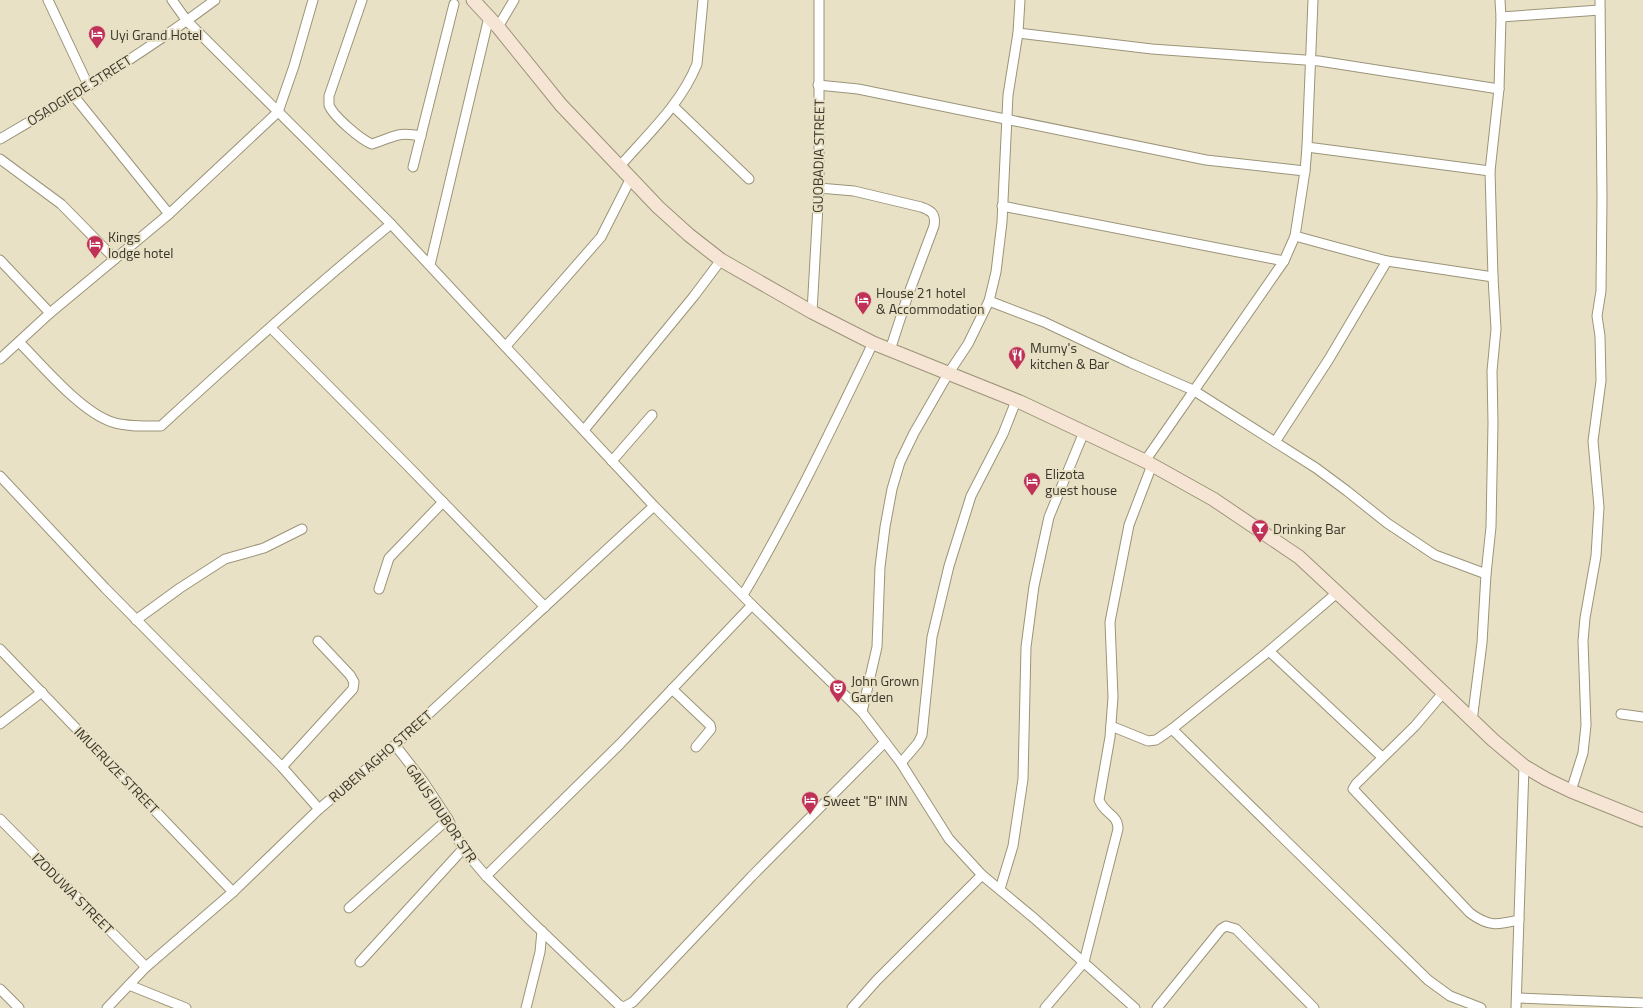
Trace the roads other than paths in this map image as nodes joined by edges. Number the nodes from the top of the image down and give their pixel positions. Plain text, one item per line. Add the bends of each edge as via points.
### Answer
1 (48, 0) edge
2 (172, 0) edge
3 (215, 0) edge
4 (313, 0) edge
5 (362, 0) edge
6 (473, 0) edge
7 (514, 0) edge
8 (703, 0) edge
9 (819, 0) edge
10 (1020, 0) edge
11 (1313, 0) edge
12 (1500, 0) edge
13 (1600, 0) edge
14 (454, 4) dead end
15 (1600, 10) junction
16 (1501, 17) junction
17 (187, 21) junction
18 (493, 22) junction
19 (1018, 33) junction
20 (1311, 61) junction
21 (88, 85) junction
22 (818, 85) junction
23 (1499, 89) junction
24 (73, 95) junction
25 (673, 106) junction
26 (278, 112) junction
27 (1006, 119) junction
28 (421, 136) junction
29 (0, 139) edge
30 (1308, 147) junction
31 (0, 159) edge
32 (620, 166) junction
33 (413, 167) dead end
34 (1305, 171) junction
35 (1490, 171) junction
36 (631, 178) junction
37 (749, 179) dead end
38 (819, 188) junction
39 (1002, 206) junction
40 (169, 214) junction
41 (391, 224) junction
42 (1296, 236) junction
43 (115, 259) junction
44 (0, 260) edge
45 (721, 260) junction
46 (1284, 261) junction
47 (1387, 261) junction
48 (430, 265) junction
49 (1493, 277) junction
50 (989, 301) junction
51 (812, 312) junction
52 (50, 313) junction
53 (271, 328) junction
54 (19, 342) junction
55 (873, 343) junction
56 (506, 346) junction
57 (890, 350) junction
58 (0, 359) edge
59 (948, 374) junction
60 (1193, 390) junction
61 (1016, 401) junction
62 (652, 415) dead end
63 (584, 430) junction
64 (1084, 432) junction
65 (1275, 442) junction
66 (612, 461) junction
67 (1149, 463) junction
68 (0, 476) edge
69 (443, 502) junction
70 (654, 506) junction
71 (302, 529) dead end
72 (1486, 574) junction
73 (378, 589) dead end
74 (1338, 592) junction
75 (743, 595) junction
76 (752, 605) junction
77 (545, 607) junction
78 (136, 620) junction
79 (318, 641) dead end
80 (0, 649) edge
81 (1269, 651) junction
82 (672, 689) junction
83 (42, 692) junction
84 (1443, 693) junction
85 (862, 712) junction
86 (1621, 714) dead end
87 (1643, 717) edge
88 (1472, 721) junction
89 (0, 724) edge
90 (1111, 726) junction
91 (1172, 729) junction
92 (886, 742) junction
93 (395, 745) junction
94 (696, 747) dead end
95 (1382, 757) junction
96 (901, 763) junction
97 (1524, 766) junction
98 (282, 767) junction
99 (1571, 791) junction
100 (319, 809) junction
101 (448, 819) junction
102 (0, 820) edge
103 (1643, 820) edge
104 (463, 849) junction
105 (982, 875) junction
106 (486, 876) junction
107 (1000, 889) junction
108 (233, 892) junction
109 (349, 908) dead end
110 (1519, 920) junction
111 (542, 930) junction
112 (360, 962) dead end
113 (1084, 962) junction
114 (146, 967) junction
115 (129, 985) junction
116 (0, 989) edge
117 (1517, 998) junction
118 (1643, 1003) edge
119 (19, 1008) edge
120 (107, 1008) edge
121 (186, 1008) edge
122 (526, 1008) edge
123 (852, 1008) edge
124 (1045, 1008) edge
125 (1134, 1008) edge
126 (1157, 1008) edge
127 (1314, 1008) edge
128 (1481, 1008) edge
129 (1516, 1008) edge

1 - 21 street
2 - 17 street
3 - 17 street, OSADGIEDE STREET
4 - 26 street
5 - 28 street via 329,96 329,105 365,142 372,144 407,133
6 - 18 street
7 - 18 street
8 - 25 street via 697,64
9 - 22 street, GUOBADIA STREET
10 - 19 street
11 - 20 street
12 - 16 street
13 - 15 street
14 - 28 street
15 - 16 street
15 - 99 street via 1602,198 1601,291 1598,316 1601,381 1593,441 1599,507 1596,556 1583,642 1586,725 1583,753
16 - 23 street
17 - 21 street, OSADGIEDE STREET
17 - 26 street
18 - 32 street via 561,105
18 - 48 street
19 - 20 street via 1152,49
19 - 27 street
20 - 23 street
20 - 30 street
21 - 24 street, OSADGIEDE STREET
22 - 27 street via 858,89
22 - 38 street, GUOBADIA STREET
23 - 35 street
24 - 29 street, OSADGIEDE STREET
24 - 40 street
25 - 32 street
25 - 37 street
26 - 40 street
26 - 41 street
27 - 34 street via 1206,160
27 - 39 street
28 - 33 street
30 - 34 street
30 - 35 street
31 - 43 street via 61,204
32 - 36 street
34 - 42 street
35 - 49 street
36 - 45 street via 658,207
36 - 56 street via 601,237
38 - 51 street, GUOBADIA STREET
38 - 57 street via 854,191 921,207 934,214 934,226
39 - 46 street
39 - 50 street via 996,272
40 - 43 street
41 - 48 street
41 - 53 street via 330,274
42 - 46 street
42 - 47 street
43 - 52 street
44 - 52 street
45 - 51 street
45 - 63 street
46 - 60 street
47 - 49 street
47 - 65 street via 1329,359
48 - 56 street
49 - 72 street via 1496,329 1492,371 1491,527
50 - 59 street via 968,344
50 - 60 street via 1044,322
51 - 55 street
52 - 54 street
53 - 54 street via 234,358 161,426 112,422 92,412
53 - 69 street
54 - 58 street
55 - 57 street
55 - 75 street via 831,429
56 - 63 street
57 - 59 street
59 - 61 street
59 - 85 street via 914,433 900,462 892,489 880,567 877,647
60 - 65 street
60 - 67 street
61 - 64 street
61 - 96 street via 1003,434 971,496 949,566 932,637 922,735
62 - 66 street
63 - 66 street
64 - 67 street
64 - 107 street via 1049,517 1034,586 1026,647 1023,779 1013,846
65 - 72 street via 1316,468 1387,523 1435,555
66 - 70 street
67 - 74 street via 1213,499 1275,540
67 - 90 street via 1130,525 1110,622 1113,698
68 - 78 street
69 - 73 street via 389,558
69 - 77 street
70 - 75 street
70 - 77 street, RUBEN AGHO STREET
71 - 78 street via 264,548 225,559
72 - 88 street via 1482,643
74 - 81 street
74 - 84 street
75 - 76 street
76 - 82 street
76 - 85 street
77 - 93 street, RUBEN AGHO STREET
78 - 98 street
79 - 98 street via 350,674 354,682 353,689
80 - 83 street, IMUERUZE STREET
81 - 91 street
81 - 95 street
82 - 94 street via 710,725 711,729
82 - 106 street
83 - 89 street
83 - 108 street, IMUERUZE STREET
84 - 88 street
84 - 95 street via 1415,726
85 - 92 street
86 - 87 street
88 - 97 street
90 - 91 street via 1148,741 1156,740
90 - 113 street via 1099,800 1106,812 1118,822 1118,829
91 - 128 street via 1428,980 1450,996
92 - 96 street
92 - 111 street, GAIUS IDUBOR STR via 752,876 629,1006 619,1005
93 - 100 street, RUBEN AGHO STREET
93 - 101 street, GAIUS IDUBOR STR
95 - 110 street via 1356,784 1353,789 1357,796 1470,913 1482,922 1496,925
96 - 105 street via 949,838
97 - 99 street
97 - 110 street
98 - 100 street
99 - 103 street
100 - 108 street, RUBEN AGHO STREET
101 - 104 street, GAIUS IDUBOR STR
101 - 109 street
102 - 114 street, IZODUWA STREET
104 - 106 street, GAIUS IDUBOR STR
104 - 112 street
105 - 107 street
105 - 123 street via 876,980
106 - 111 street, GAIUS IDUBOR STR
107 - 113 street
108 - 114 street, RUBEN AGHO STREET
110 - 117 street
111 - 122 street via 540,952
113 - 124 street
113 - 125 street
114 - 115 street, RUBEN AGHO STREET
115 - 120 street, RUBEN AGHO STREET
115 - 121 street
116 - 119 street
117 - 118 street
117 - 129 street
126 - 127 street via 1220,929 1226,926 1236,928

